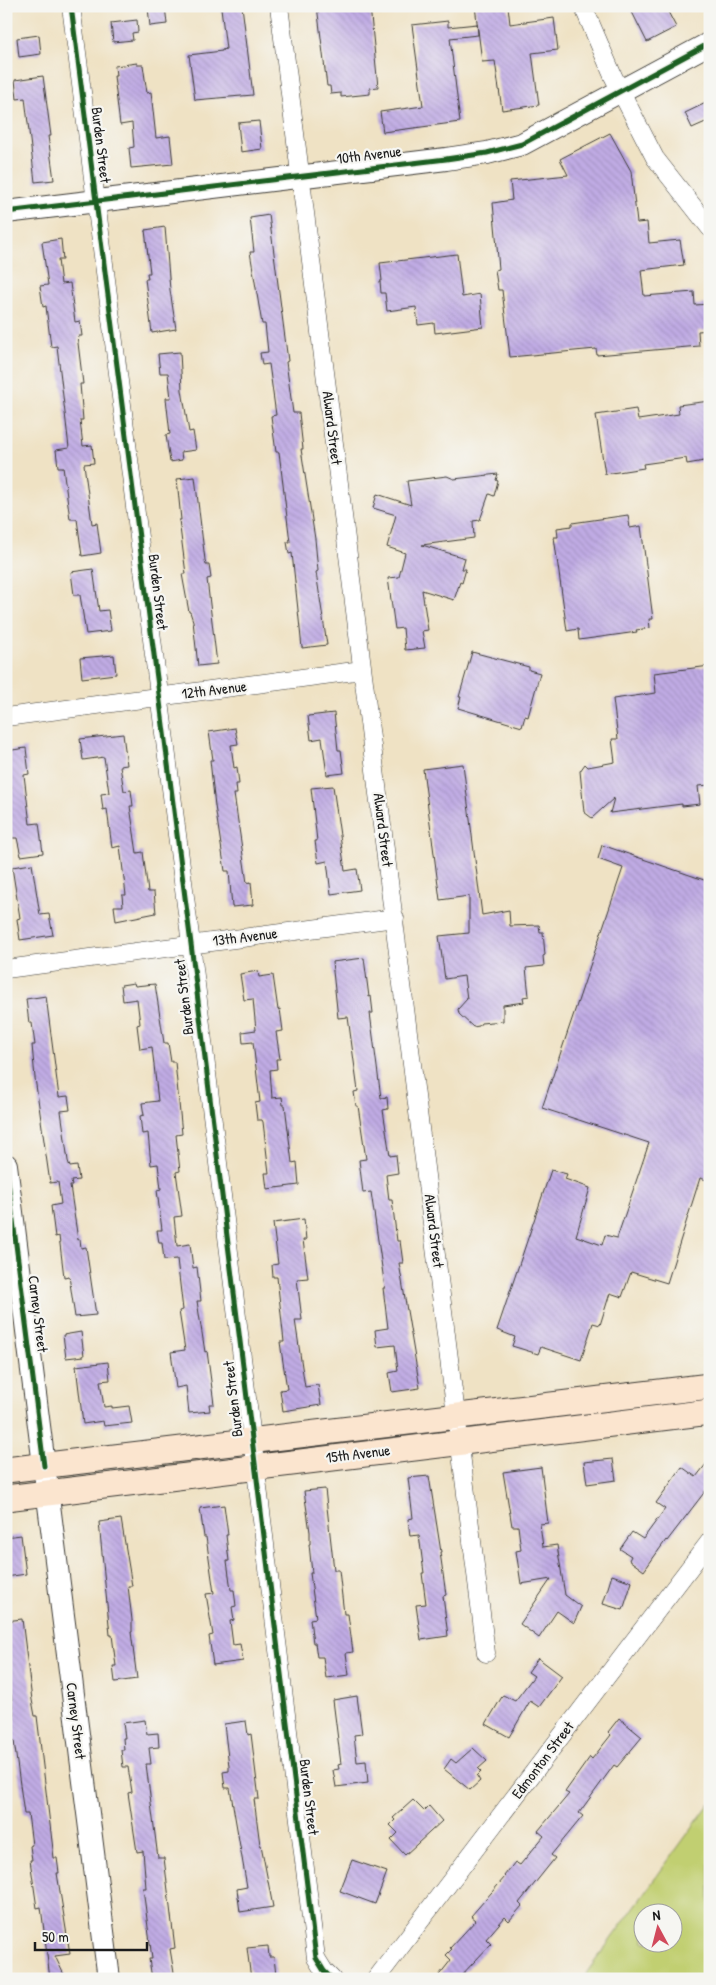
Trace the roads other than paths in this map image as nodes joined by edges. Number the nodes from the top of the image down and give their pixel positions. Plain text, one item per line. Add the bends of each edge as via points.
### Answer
1 (71, 6) edge
2 (280, 6) edge
3 (583, 6) edge
4 (710, 44) edge
5 (621, 92) junction
6 (301, 176) junction
7 (95, 201) junction
8 (6, 212) edge
9 (710, 228) edge
10 (362, 670) junction
11 (159, 697) junction
12 (6, 717) edge
13 (395, 918) junction
14 (191, 944) junction
15 (6, 969) edge
16 (6, 1165) edge
17 (710, 1386) edge
18 (710, 1412) edge
19 (457, 1416) junction
20 (251, 1441) junction
21 (461, 1442) junction
22 (44, 1466) junction
23 (255, 1468) junction
24 (6, 1470) edge
25 (48, 1493) junction
26 (6, 1498) edge
27 (710, 1541) edge
28 (486, 1653) dead end
29 (109, 1979) edge
30 (332, 1979) edge
31 (376, 1979) edge

1 - 7 street, Burden Street
2 - 6 street, Alward Street
3 - 5 street
4 - 5 street, 10th Avenue
5 - 6 street, 10th Avenue via 522,144 505,149
5 - 9 street via 655,158
6 - 7 street, 10th Avenue
6 - 10 street, Alward Street
7 - 8 street, 10th Avenue
7 - 11 street, Burden Street
10 - 11 street, 12th Avenue
10 - 13 street, Alward Street
11 - 12 street, 12th Avenue
11 - 14 street, Burden Street
13 - 14 street, 13th Avenue
13 - 19 street, Alward Street
14 - 15 street, 13th Avenue
14 - 20 street, Burden Street
16 - 22 street, Carney Street
17 - 19 main road, 15th Avenue
18 - 21 main road, 15th Avenue
19 - 20 main road, 15th Avenue
19 - 21 street, Alward Street
20 - 22 main road, 15th Avenue
20 - 23 street, Burden Street
21 - 23 main road, 15th Avenue
21 - 28 street, Alward Street
22 - 24 main road, 15th Avenue
22 - 25 street, Carney Street
23 - 25 main road, 15th Avenue
23 - 30 street, Burden Street via 316,1958
25 - 26 main road, 15th Avenue
25 - 29 street, Carney Street
27 - 31 street, Edmonton Street

